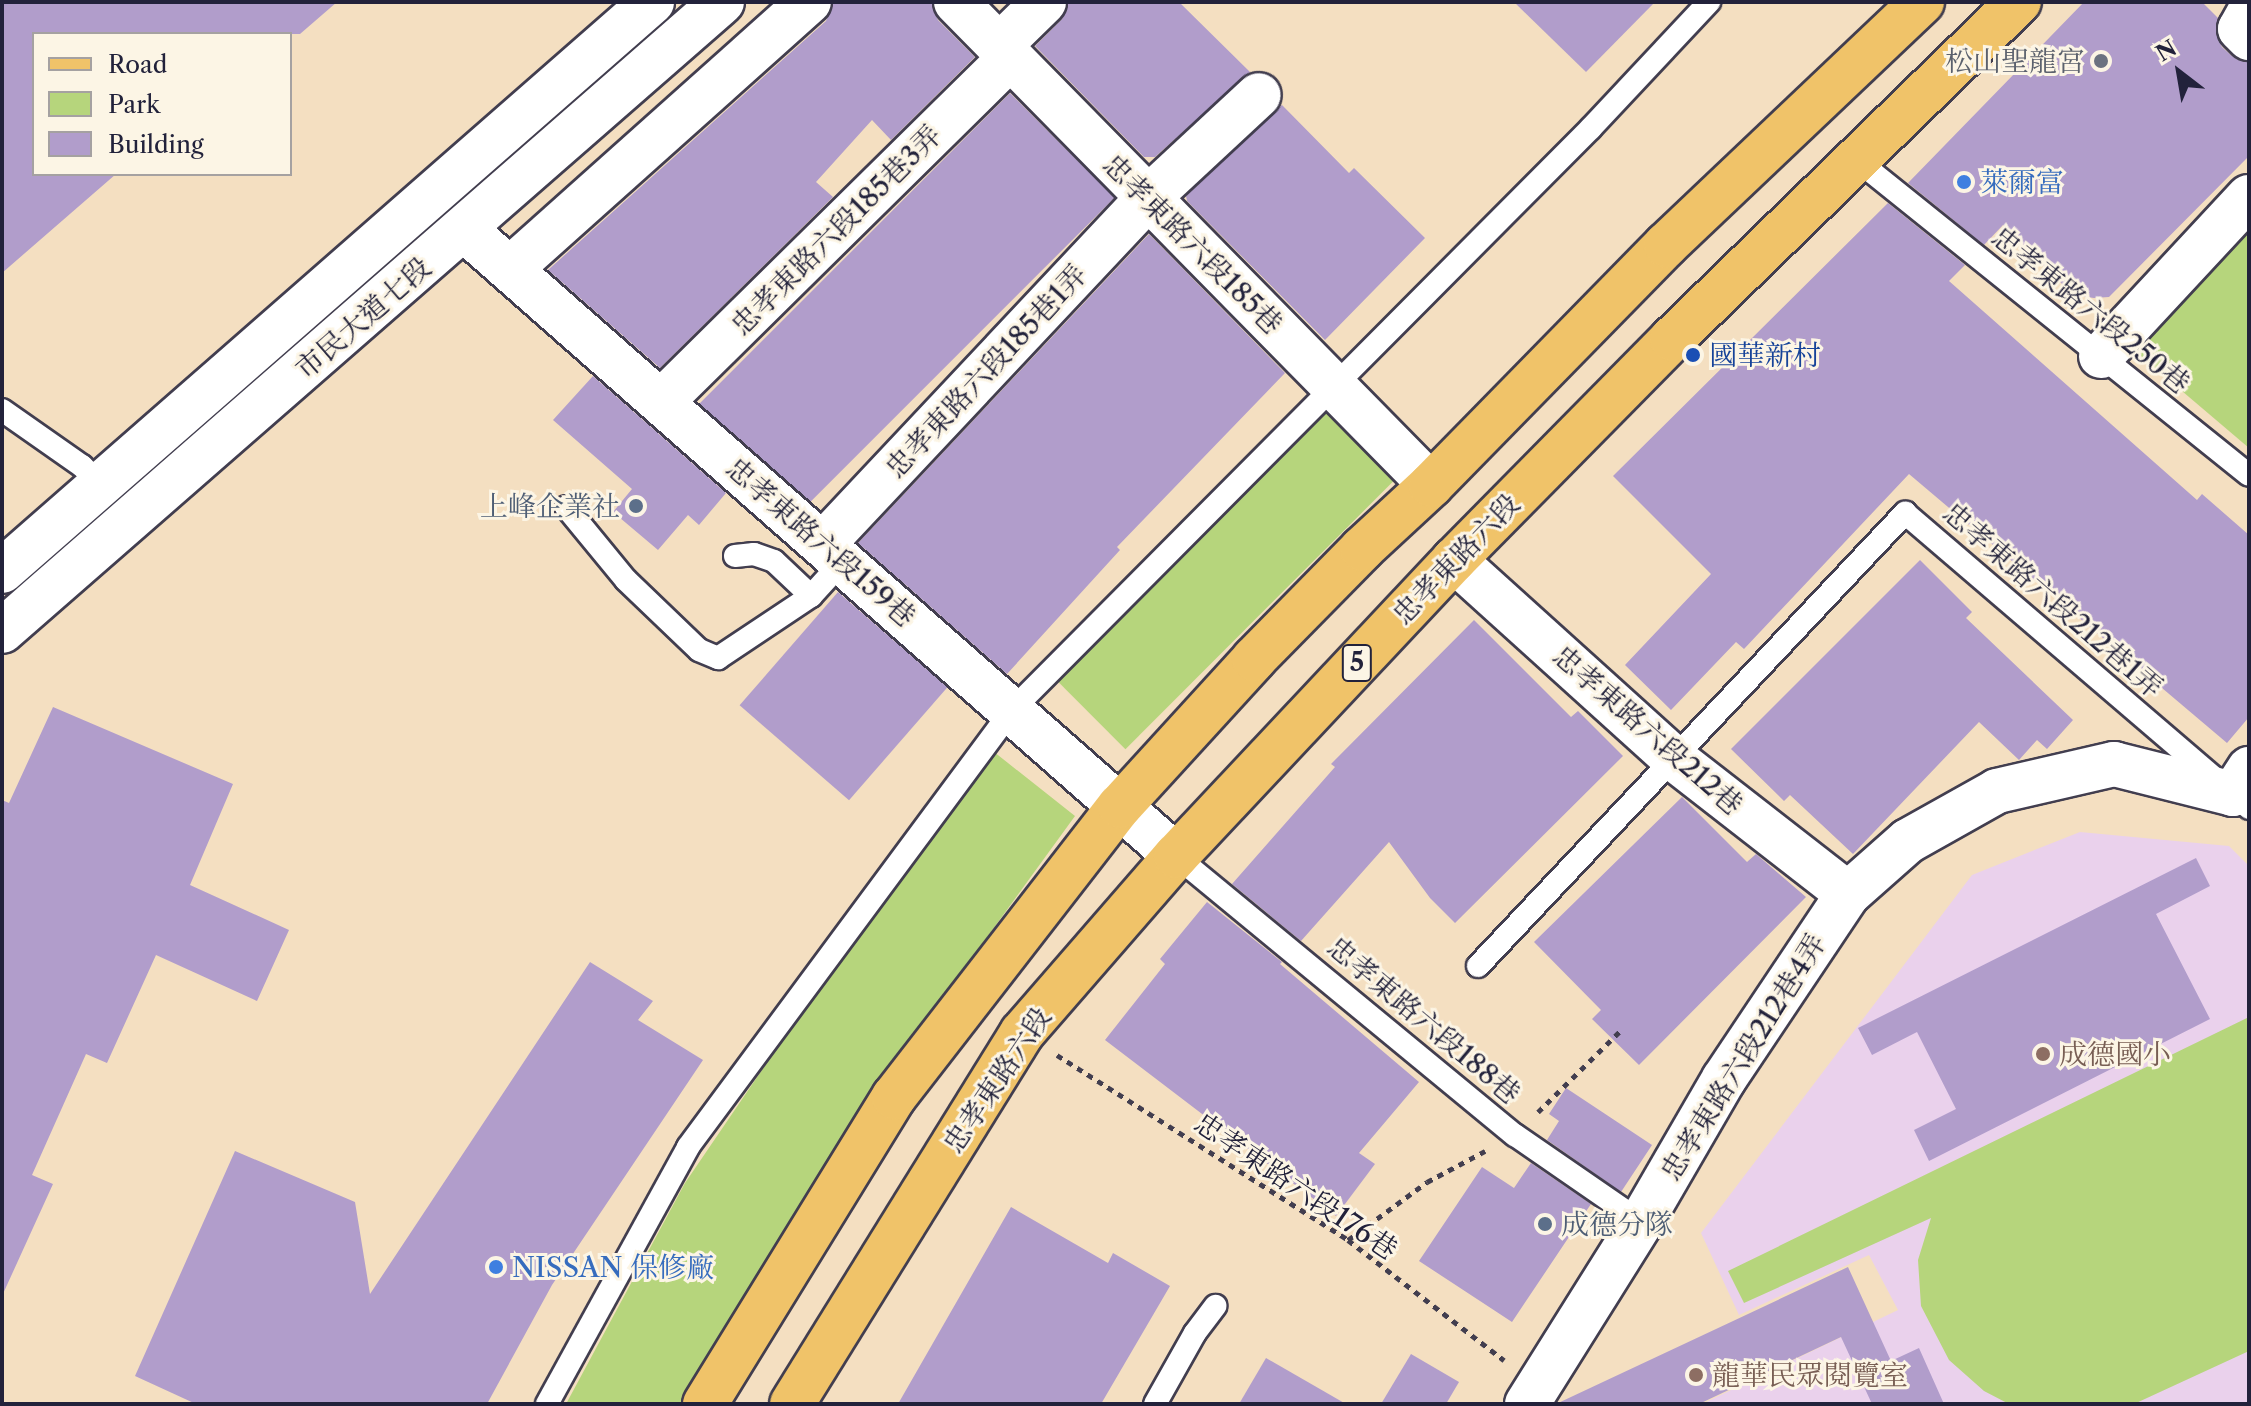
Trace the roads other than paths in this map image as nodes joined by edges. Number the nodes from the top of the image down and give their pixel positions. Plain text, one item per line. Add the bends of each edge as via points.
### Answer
1 (652, 2) edge
2 (722, 2) edge
3 (809, 2) edge
4 (956, 2) edge
5 (1044, 2) edge
6 (1709, 2) edge
7 (1922, 2) edge
8 (2019, 2) edge
9 (2249, 13) edge
10 (2249, 38) edge
11 (1005, 52) junction
12 (1259, 95) dead end
13 (1858, 161) junction
14 (2249, 197) edge
15 (1148, 198) junction
16 (465, 230) junction
17 (510, 269) junction
18 (2101, 356) junction
19 (1334, 386) junction
20 (661, 402) junction
21 (2, 410) edge
22 (2249, 475) edge
23 (101, 485) junction
24 (1431, 485) junction
25 (566, 507) dead end
26 (832, 553) junction
27 (735, 556) dead end
28 (1454, 560) junction
29 (2, 571) edge
30 (811, 596) junction
31 (2, 631) edge
32 (1012, 710) junction
33 (1672, 757) junction
34 (2244, 790) edge
35 (1120, 806) junction
36 (1176, 856) junction
37 (1848, 894) junction
38 (1478, 966) dead end
39 (1641, 1222) junction
40 (1215, 1306) dead end
41 (1533, 1395) edge
42 (547, 1404) edge
43 (705, 1404) edge
44 (792, 1404) edge
45 (1155, 1404) edge

1 - 23 street, 市民大道七段
2 - 16 street, 市民大道七段
3 - 17 street
4 - 11 street, 忠孝東路六段185巷
5 - 11 street, 忠孝東路六段185巷3弄
6 - 19 lane
7 - 24 main road via 1678,234
8 - 13 main road, 忠孝東路六段 / 5
9 - 10 street via 2240,29
11 - 15 street, 忠孝東路六段185巷
11 - 20 street, 忠孝東路六段185巷3弄
12 - 15 street, 忠孝東路六段185巷1弄
13 - 18 lane, 忠孝東路六段250巷
13 - 28 main road, 忠孝東路六段 / 5 via 1672,339
14 - 18 street
15 - 19 street, 忠孝東路六段185巷
15 - 26 street, 忠孝東路六段185巷1弄
16 - 17 street, 忠孝東路六段159巷
16 - 31 street, 市民大道七段
17 - 20 street, 忠孝東路六段159巷
18 - 22 lane, 忠孝東路六段250巷
19 - 24 street, 忠孝東路六段185巷
19 - 32 lane
20 - 26 street, 忠孝東路六段159巷
21 - 23 lane
23 - 29 street, 市民大道七段
24 - 35 main road via 1254,659
25 - 30 lane via 626,580 699,650 718,658
26 - 30 lane
26 - 32 street, 忠孝東路六段159巷
27 - 30 lane via 754,554 774,561
28 - 33 street, 忠孝東路六段212巷
28 - 36 main road, 忠孝東路六段 / 5
32 - 35 street, 忠孝東路六段159巷
32 - 42 lane via 688,1147
33 - 34 lane, 忠孝東路六段212巷1弄 via 1905,513
33 - 37 street, 忠孝東路六段212巷
33 - 38 lane, 忠孝東路六段212巷1弄
34 - 37 street, 忠孝東路六段212巷4弄 via 2114,764 1997,791 1908,841
35 - 36 street, 忠孝東路六段159巷
35 - 43 main road via 894,1097
36 - 39 lane, 忠孝東路六段188巷 via 1515,1135
36 - 44 main road, 忠孝東路六段 / 5 via 1022,1033
37 - 39 street, 忠孝東路六段212巷4弄 via 1724,1079
39 - 41 street, 忠孝東路六段212巷4弄
40 - 45 lane

